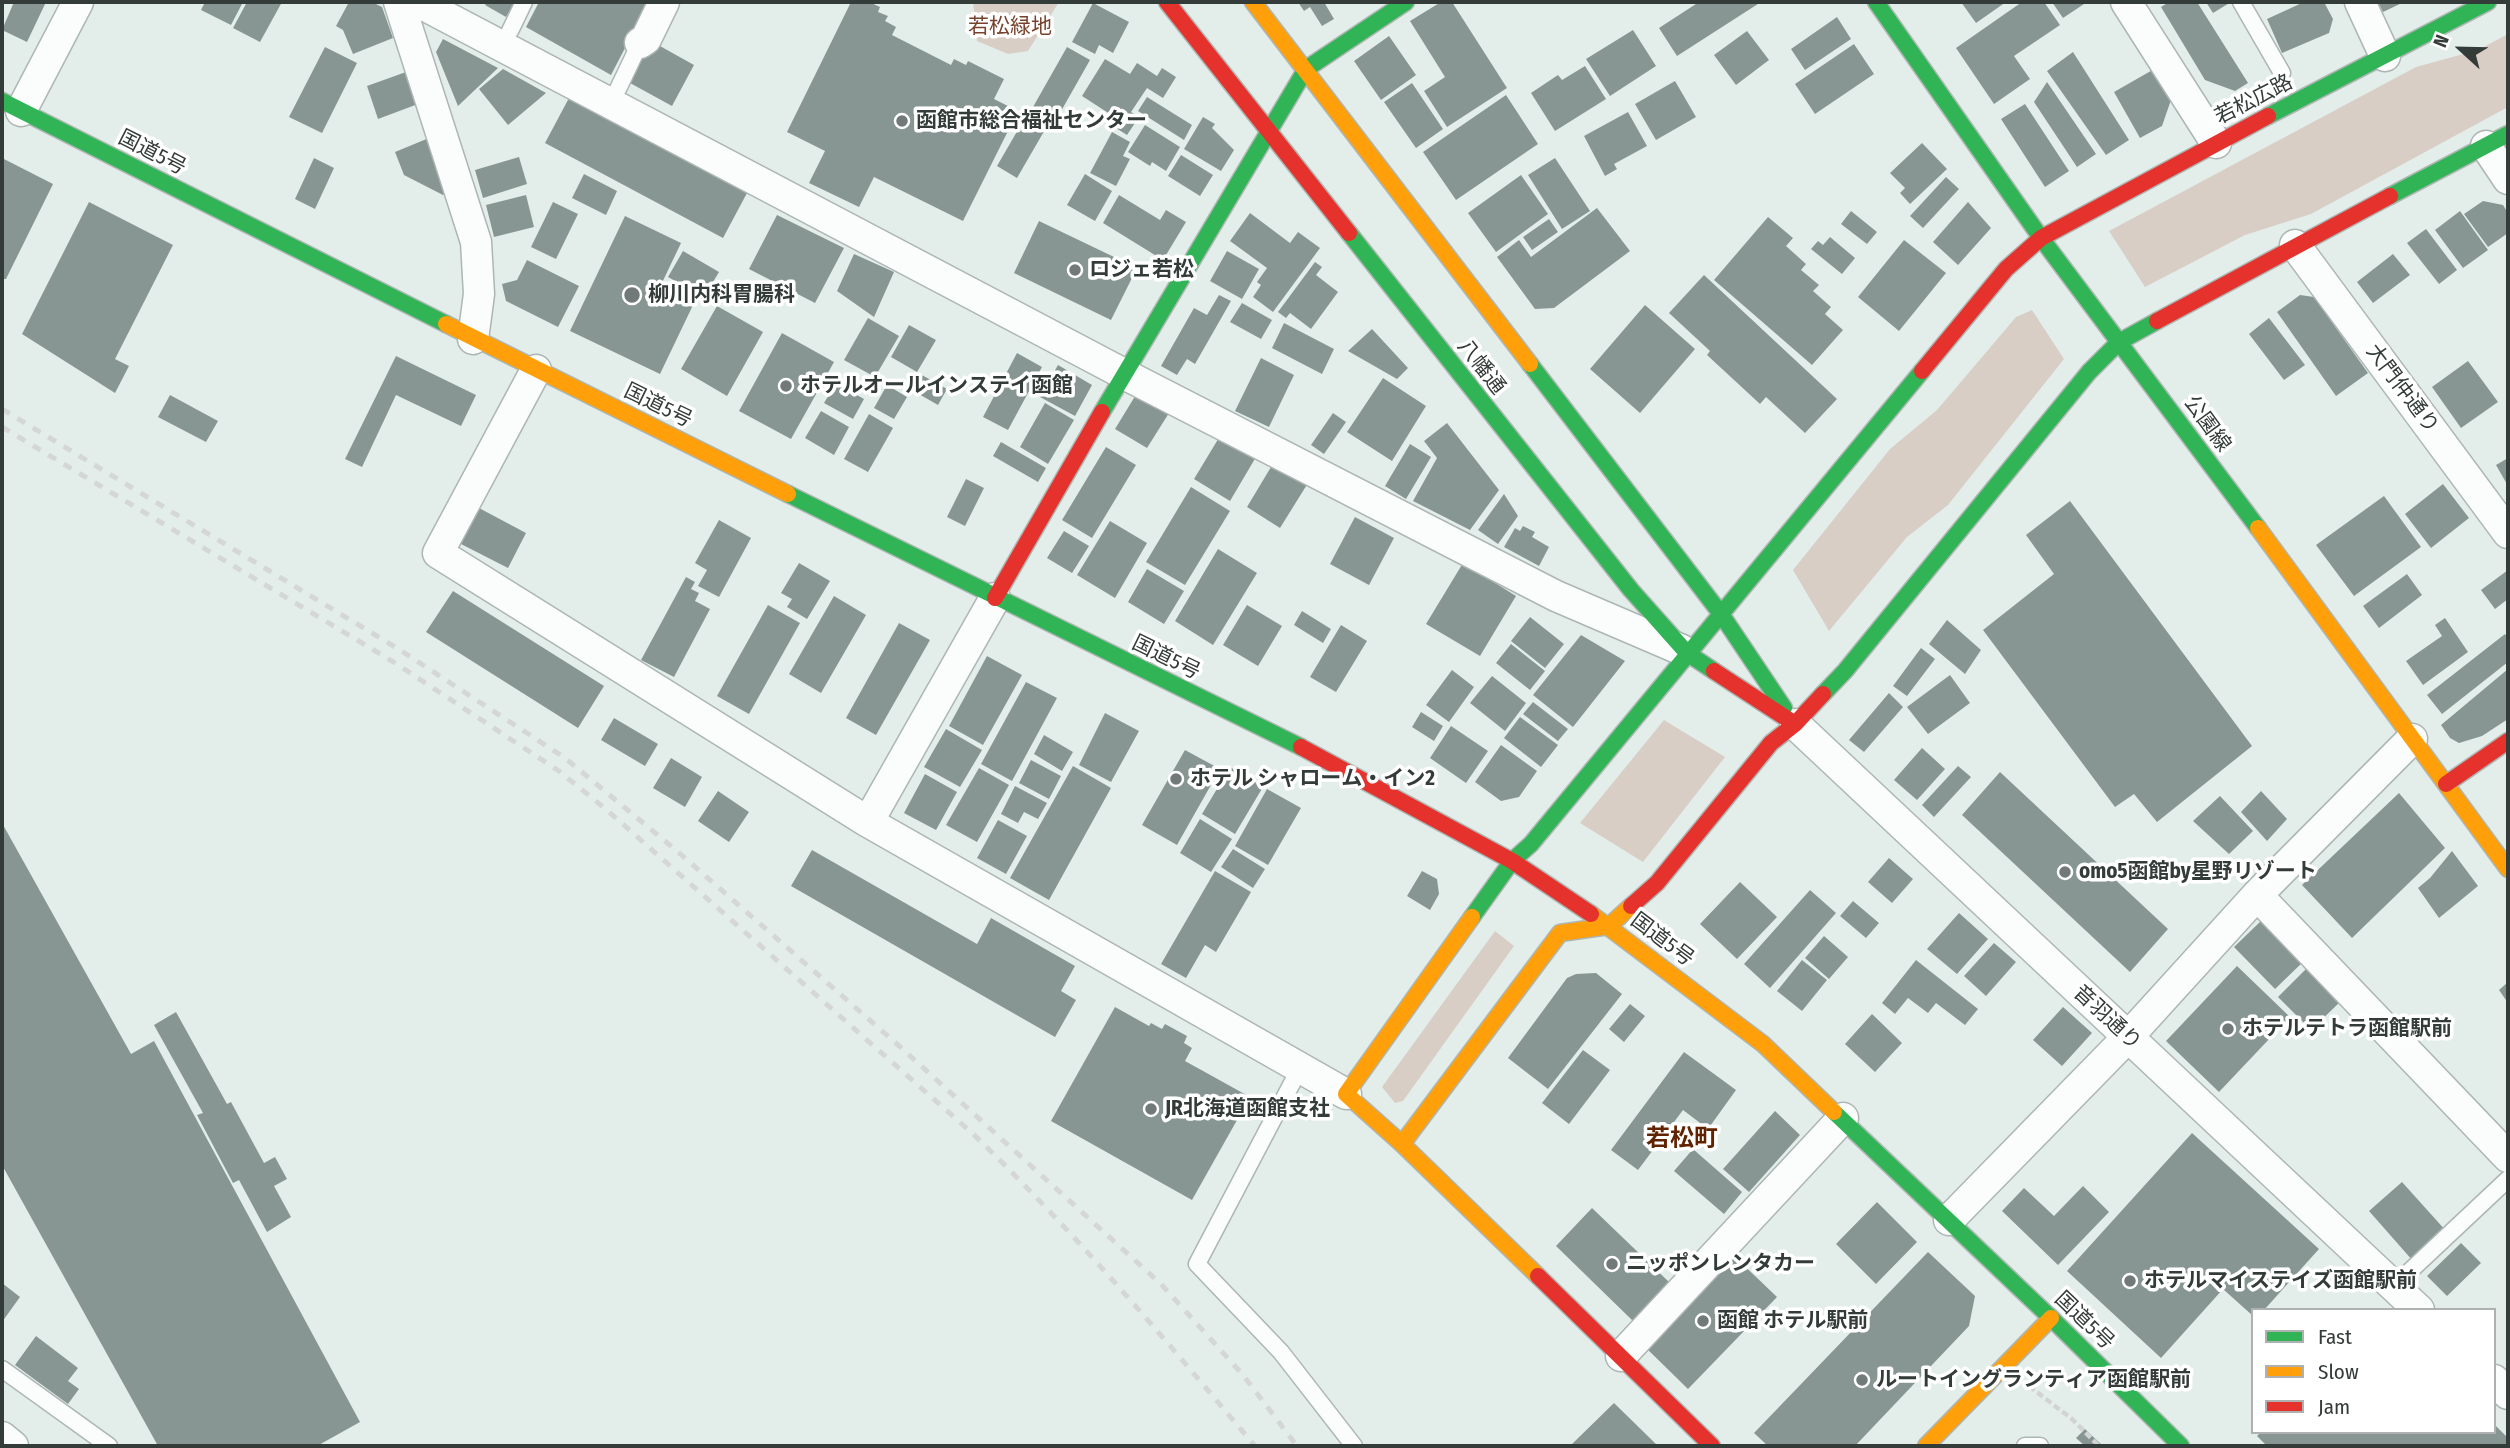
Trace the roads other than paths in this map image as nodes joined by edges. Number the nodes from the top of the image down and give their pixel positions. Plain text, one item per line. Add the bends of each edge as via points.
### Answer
1 (78, 2) edge
2 (399, 2) edge
3 (418, 2) edge
4 (524, 2) edge
5 (664, 2) edge
6 (1167, 2) edge
7 (1253, 2) edge
8 (1406, 2) edge
9 (1876, 2) edge
10 (2126, 2) edge
11 (2241, 2) edge
12 (2360, 2) edge
13 (2488, 2) edge
14 (510, 31) dead end
15 (640, 43) joint
16 (2385, 56) junction
17 (1306, 69) junction
18 (2282, 74) dead end
19 (618, 89) dead end
20 (11, 106) edge
21 (1269, 133) junction
22 (2497, 140) edge
23 (2216, 143) junction
24 (2508, 179) edge
25 (2041, 238) junction
26 (2295, 245) junction
27 (473, 339) junction
28 (2119, 342) junction
29 (536, 370) junction
30 (1124, 374) junction
31 (2508, 533) edge
32 (995, 598) junction
33 (1721, 614) junction
34 (1687, 653) junction
35 (1795, 724) junction
36 (2412, 739) junction
37 (2508, 741) edge
38 (2446, 783) junction
39 (868, 822) junction
40 (1512, 861) junction
41 (2508, 869) edge
42 (2257, 895) junction
43 (1609, 926) junction
44 (2127, 1038) junction
45 (1300, 1068) junction
46 (1346, 1094) junction
47 (1843, 1118) junction
48 (1402, 1144) junction
49 (2508, 1157) edge
50 (2508, 1179) edge
51 (1949, 1220) junction
52 (2395, 1286) junction
53 (2417, 1308) edge
54 (2051, 1318) junction
55 (1620, 1356) junction
56 (2, 1368) edge
57 (2, 1437) edge
58 (13, 1446) edge
59 (109, 1446) edge
60 (1354, 1446) edge
61 (1712, 1446) edge
62 (1926, 1446) edge
63 (2025, 1446) edge
64 (2040, 1446) edge
65 (2181, 1446) edge

1 - 20 street
2 - 27 street via 476,242 479,294
3 - 30 street
4 - 14 lane
5 - 15 street
6 - 21 main road, 八幡通
7 - 17 main road
8 - 17 main road
9 - 25 main road, 公園線
10 - 23 street
11 - 18 lane
12 - 16 street
13 - 16 main road, 若松広路
15 - 19 lane
16 - 23 main road, 若松広路
17 - 21 main road
17 - 33 main road
20 - 27 main road, 国道5号
21 - 30 main road
21 - 34 main road, 八幡通 via 1631,590
22 - 24 street
22 - 26 main road
23 - 25 main road, 若松広路
25 - 28 main road, 公園線
25 - 33 main road, 若松広路 via 2006,269
26 - 28 main road
26 - 31 street, 大門仲通り
27 - 29 main road, 国道5号
28 - 35 main road via 2089,372 1845,671
28 - 36 main road, 公園線
29 - 32 main road, 国道5号
29 - 39 street via 438,553
30 - 32 main road
30 - 34 street via 1556,596
32 - 39 street
32 - 40 main road, 国道5号 via 1302,747
33 - 34 main road, 若松広路
33 - 35 main road
34 - 35 main road, 八幡通
34 - 40 main road, 若松広路 via 1531,844
35 - 43 main road via 1771,743 1657,883
35 - 44 street, 音羽通り
36 - 38 main road, 公園線
36 - 42 street
37 - 38 main road
38 - 41 main road, 公園線
39 - 45 street
40 - 43 main road, 国道5号
40 - 46 main road, 若松広路
42 - 44 street
42 - 49 street
43 - 47 main road, 国道5号 via 1763,1044
43 - 48 main road via 1560,933
44 - 51 street
44 - 52 street, 音羽通り
45 - 46 street
45 - 60 lane via 1197,1264 1281,1352
46 - 48 main road
47 - 51 main road, 国道5号
47 - 55 street
48 - 55 main road
50 - 52 lane
51 - 54 main road, 国道5号
52 - 53 street, 音羽通り
54 - 62 main road
54 - 65 main road, 国道5号
55 - 61 main road
56 - 59 lane
57 - 58 street
63 - 64 lane

